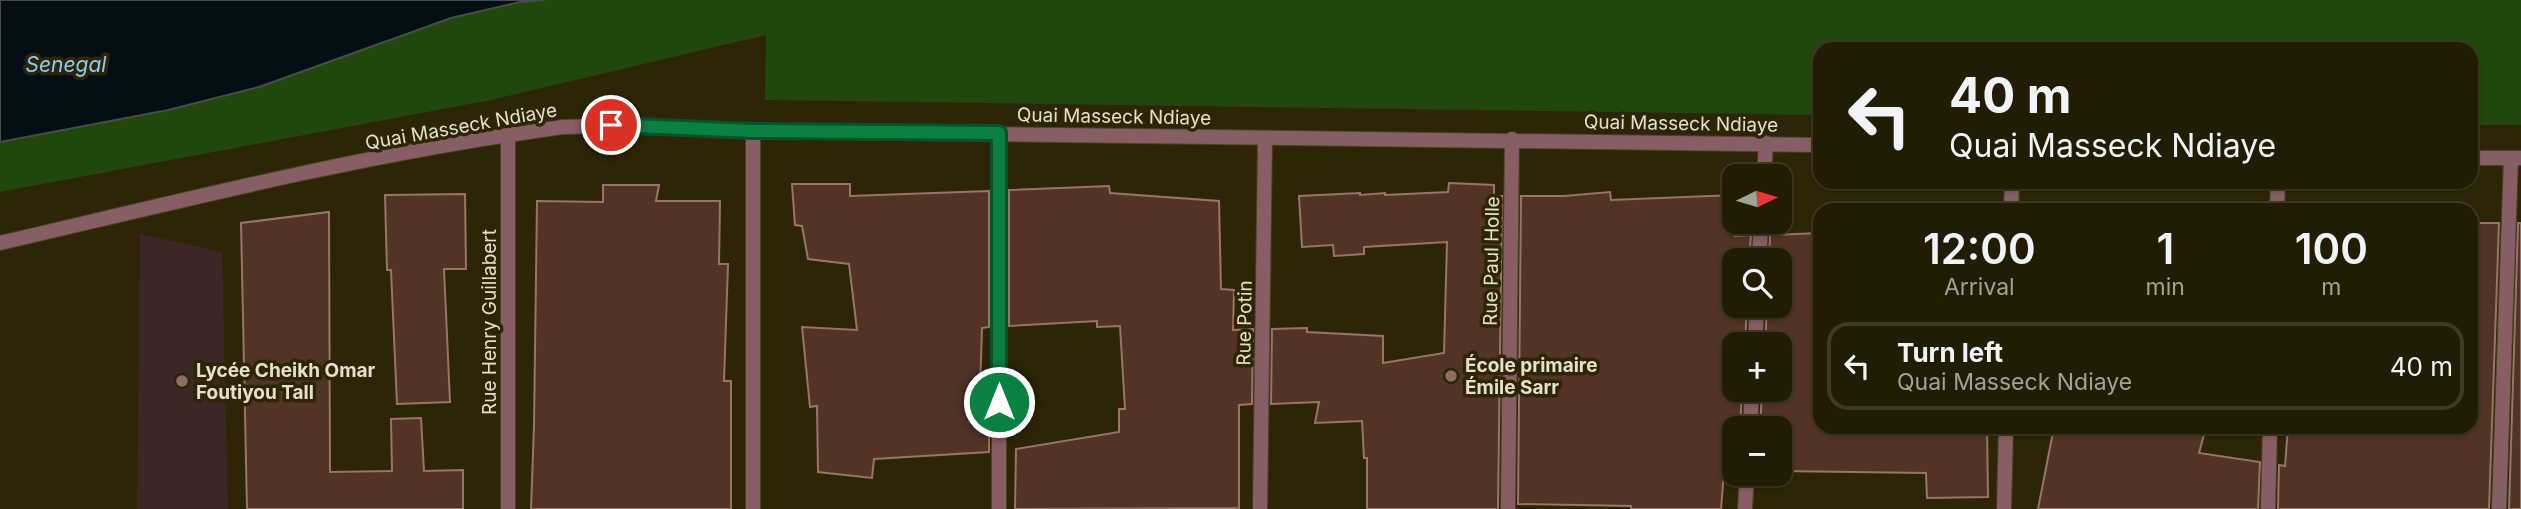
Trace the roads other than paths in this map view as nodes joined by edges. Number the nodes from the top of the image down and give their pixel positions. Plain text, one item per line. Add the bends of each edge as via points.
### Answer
1 (753, 131) junction
2 (999, 133) junction
3 (508, 135) junction
4 (1265, 138) junction
5 (1512, 139) junction
6 (1766, 143) junction
7 (1813, 145) edge
8 (2478, 158) edge
9 (2516, 158) edge
10 (1765, 164) edge
11 (0, 243) edge
12 (2006, 434) edge
13 (2270, 434) edge
14 (1746, 486) edge
15 (508, 509) edge
16 (753, 509) edge
17 (999, 509) edge
18 (1260, 509) edge
19 (1508, 509) edge
20 (1745, 509) edge
21 (2004, 509) edge
22 (2268, 509) edge
23 (2499, 509) edge

1 - 2 street, Quai Masseck Ndiaye
1 - 3 street, Quai Masseck Ndiaye via 611,125
1 - 16 street
2 - 4 street, Quai Masseck Ndiaye
2 - 17 street
3 - 11 street, Quai Masseck Ndiaye via 230,189
3 - 15 street, Rue Henry Guillabert
4 - 5 street, Quai Masseck Ndiaye
4 - 18 street, Rue Potin
5 - 6 street, Quai Masseck Ndiaye
5 - 19 street, Rue Paul Holle
6 - 7 street, Quai Masseck Ndiaye
6 - 10 street
8 - 9 street
9 - 23 street
12 - 21 street
13 - 22 street
14 - 20 street

